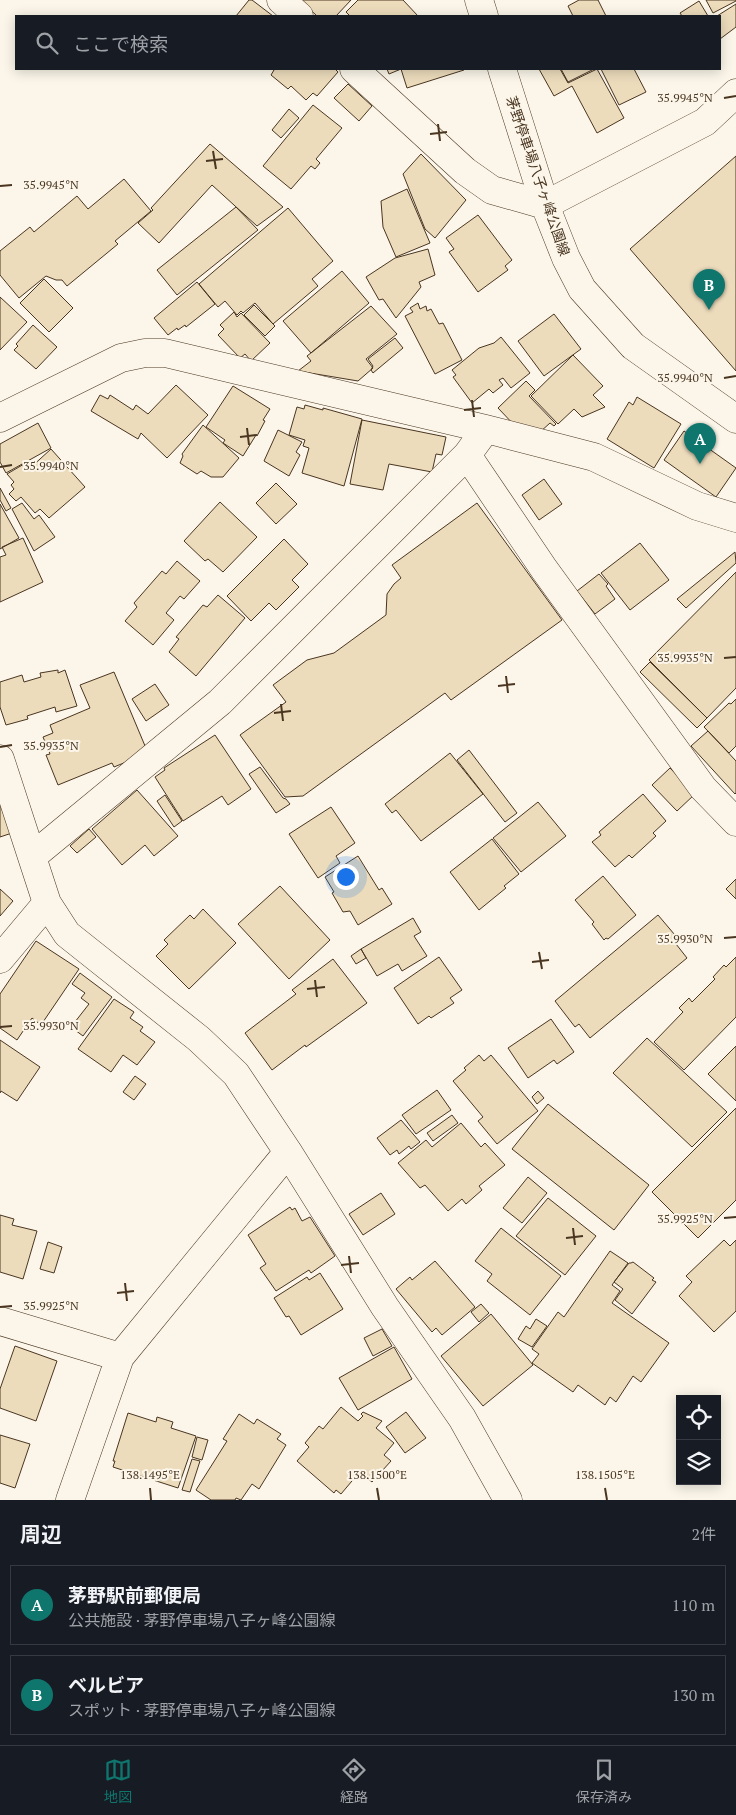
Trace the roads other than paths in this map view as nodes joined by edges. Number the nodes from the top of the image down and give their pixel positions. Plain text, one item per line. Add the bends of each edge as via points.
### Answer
1 (281, 0) edge
2 (479, 0) edge
3 (298, 15) edge
4 (484, 15) edge
5 (355, 70) edge
6 (502, 70) edge
7 (736, 93) edge
8 (545, 205) junction
9 (0, 418) edge
10 (736, 419) edge
11 (486, 429) junction
12 (468, 455) junction
13 (736, 518) edge
14 (0, 759) edge
15 (736, 822) edge
16 (33, 856) junction
17 (48, 903) junction
18 (0, 959) edge
19 (288, 1152) junction
20 (0, 1321) edge
21 (120, 1357) junction
22 (70, 1500) edge
23 (508, 1500) edge

1 - 3 street
2 - 4 street
5 - 8 street via 465,171 492,190
6 - 8 street, 茅野停車場八子ヶ峰公園線
7 - 8 street via 705,122
8 - 10 street, 茅野停車場八子ヶ峰公園線 via 582,289 633,346
9 - 11 street via 121,358 145,352 165,353
11 - 12 street
11 - 13 street via 594,456 697,506
12 - 15 street via 544,569 703,788
12 - 16 street via 220,702
14 - 16 street
16 - 17 street
17 - 18 street
17 - 19 street via 67,934 199,1039 236,1074
19 - 21 street
19 - 23 street via 385,1306 462,1418
20 - 21 street
21 - 22 street

